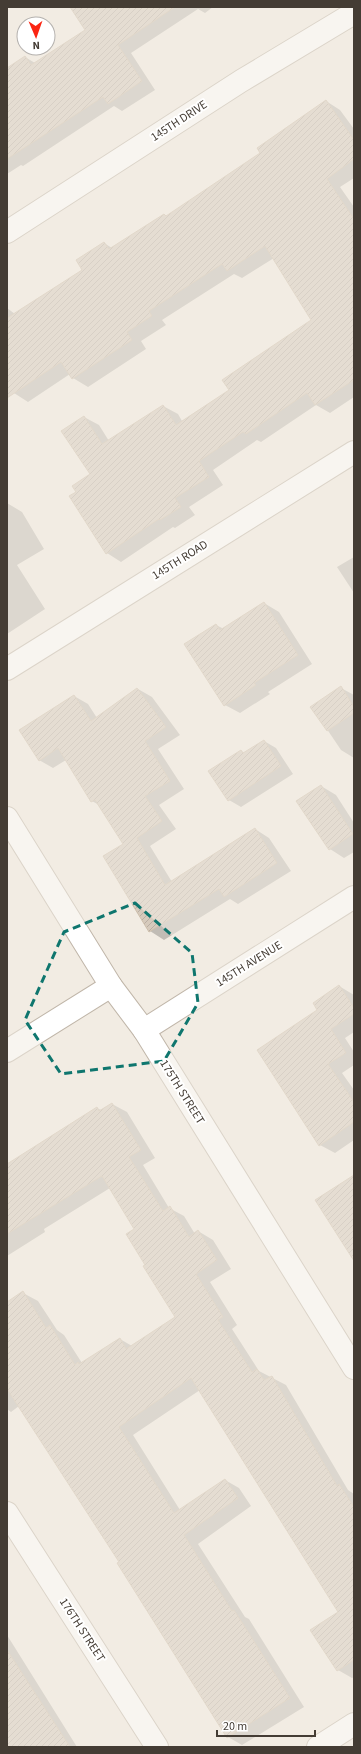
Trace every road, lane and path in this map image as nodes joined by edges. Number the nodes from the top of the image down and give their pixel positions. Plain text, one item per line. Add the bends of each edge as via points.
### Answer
1 (354, 13) edge
2 (7, 232) edge
3 (354, 452) edge
4 (7, 669) edge
5 (7, 818) edge
6 (354, 897) edge
7 (111, 986) junction
8 (144, 1030) junction
9 (7, 1051) edge
10 (350, 1354) edge
11 (7, 1512) edge
12 (354, 1724) edge
13 (157, 1747) edge
14 (318, 1747) edge

1 - 2 street, 145TH DRIVE via 242,81
3 - 4 street, 145TH ROAD
5 - 7 street, 175TH STREET
6 - 8 street, 145TH AVENUE
7 - 8 street, 175TH STREET
7 - 9 street
8 - 10 street, 175TH STREET
11 - 13 street, 176TH STREET
12 - 14 street

